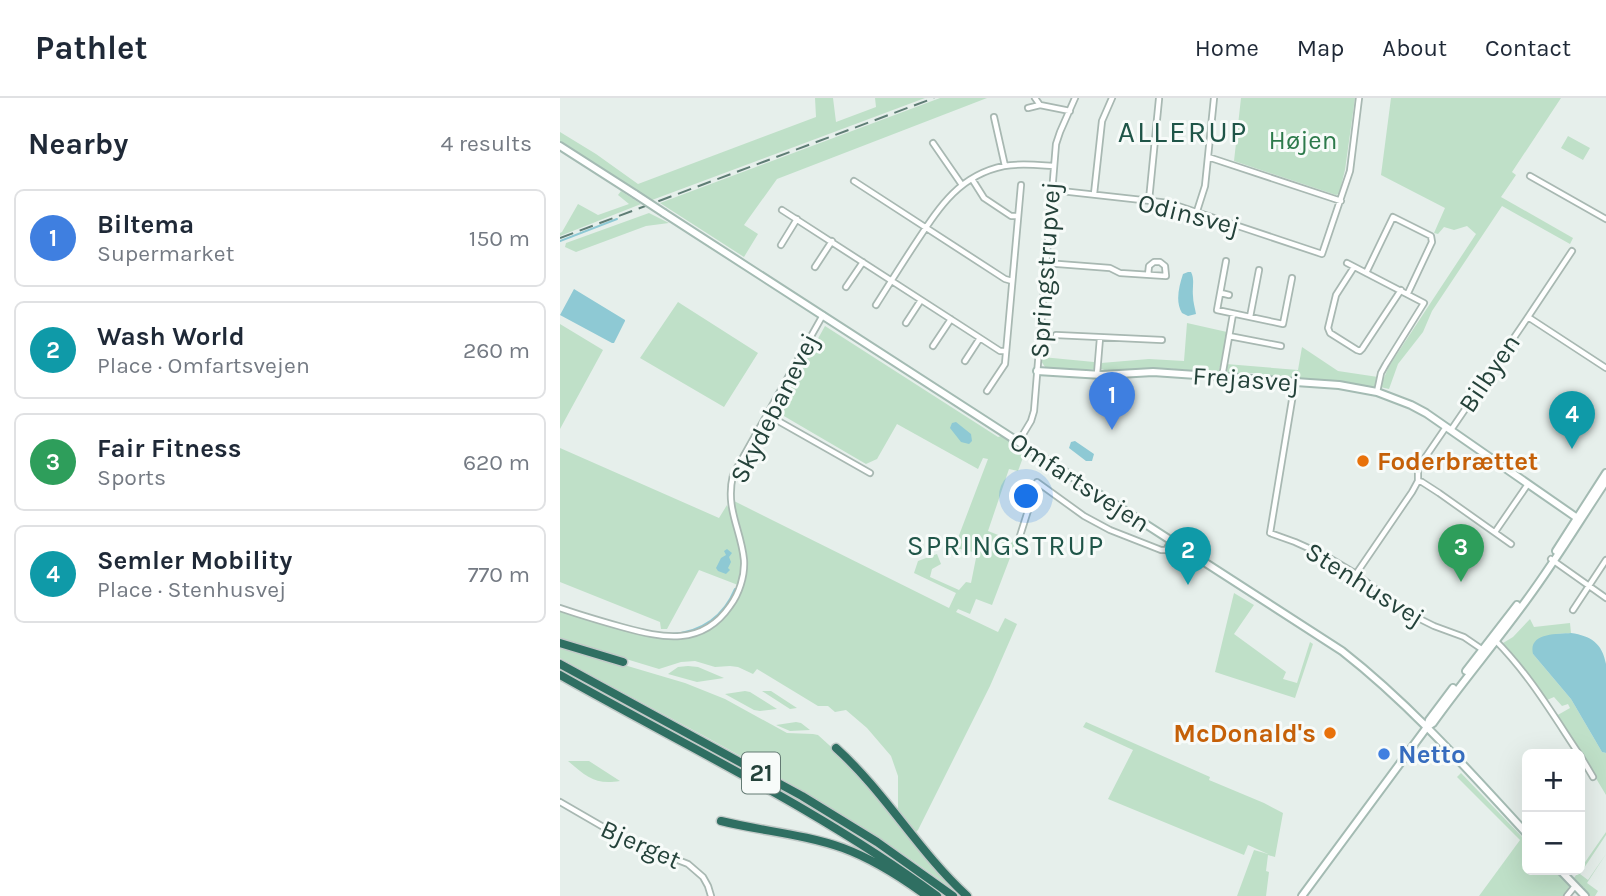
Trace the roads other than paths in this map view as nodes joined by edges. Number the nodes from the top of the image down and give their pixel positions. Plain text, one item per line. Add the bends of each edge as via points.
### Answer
1 (1035, 98) edge
2 (1075, 98) edge
3 (1112, 98) edge
4 (1214, 98) edge
5 (1359, 98) edge
6 (1159, 99) edge
7 (1040, 106) junction
8 (1028, 108) dead end
9 (1070, 111) junction
10 (994, 117) dead end
11 (933, 143) dead end
12 (560, 148) edge
13 (1208, 157) junction
14 (1005, 166) junction
15 (1053, 166) junction
16 (1530, 176) dead end
17 (972, 179) junction
18 (854, 181) dead end
19 (962, 185) junction
20 (1021, 185) dead end
21 (1052, 190) junction
22 (1094, 194) junction
23 (1149, 200) junction
24 (1340, 201) junction
25 (782, 210) dead end
26 (1197, 211) junction
27 (1017, 216) junction
28 (797, 219) junction
29 (1606, 219) edge
30 (926, 227) junction
31 (832, 242) junction
32 (781, 244) dead end
33 (1572, 251) dead end
34 (1226, 261) dead end
35 (863, 262) junction
36 (1045, 263) junction
37 (1347, 263) dead end
38 (815, 267) dead end
39 (1354, 267) junction
40 (1259, 271) dead end
41 (1366, 273) junction
42 (1148, 275) junction
43 (1292, 278) dead end
44 (892, 280) junction
45 (1012, 281) junction
46 (846, 287) dead end
47 (1401, 290) junction
48 (1222, 293) junction
49 (1408, 293) junction
50 (1229, 295) dead end
51 (921, 300) junction
52 (1279, 304) dead end
53 (876, 305) dead end
54 (1286, 306) junction
55 (1233, 314) junction
56 (822, 315) junction
57 (1250, 317) junction
58 (1528, 317) junction
59 (951, 319) junction
60 (905, 323) dead end
61 (1056, 335) dead end
62 (1229, 336) junction
63 (979, 338) junction
64 (1100, 338) junction
65 (1162, 340) dead end
66 (933, 346) dead end
67 (1281, 346) dead end
68 (1006, 351) junction
69 (965, 361) dead end
70 (1606, 369) edge
71 (1037, 371) junction
72 (1097, 374) junction
73 (1222, 377) junction
74 (1295, 382) junction
75 (987, 391) dead end
76 (1377, 392) junction
77 (766, 414) junction
78 (1448, 428) junction
79 (1019, 442) junction
80 (870, 473) dead end
81 (1606, 473) edge
82 (1418, 481) junction
83 (1606, 481) edge
84 (1528, 484) junction
85 (1578, 519) junction
86 (1494, 532) junction
87 (1019, 539) dead end
88 (1171, 541) junction
89 (1511, 544) dead end
90 (1553, 560) junction
91 (1606, 560) edge
92 (1356, 574) junction
93 (1589, 586) junction
94 (1606, 598) edge
95 (560, 608) edge
96 (1573, 610) dead end
97 (1494, 639) junction
98 (560, 643) edge
99 (1484, 650) junction
100 (623, 662) dead end
101 (560, 664) edge
102 (560, 675) edge
103 (1427, 727) junction
104 (836, 748) dead end
105 (1575, 749) edge
106 (1585, 764) edge
107 (1593, 777) dead end
108 (560, 802) edge
109 (722, 821) dead end
110 (1522, 829) edge
111 (1565, 875) edge
112 (1575, 886) junction
113 (711, 896) edge
114 (927, 896) edge
115 (937, 896) edge
116 (953, 896) edge
117 (967, 896) edge
118 (1302, 896) edge
119 (1567, 896) edge
120 (1585, 896) edge

1 - 7 street
2 - 9 street, Springstrupvej
3 - 22 street via 1101,128
4 - 13 street
5 - 24 street via 1351,166
6 - 23 street
7 - 8 street
7 - 9 street
9 - 15 street, Springstrupvej via 1059,134
10 - 14 street
11 - 19 street
12 - 56 main road, Omfartsvejen, bridge
13 - 24 street
13 - 26 street
14 - 15 street
14 - 17 street
15 - 21 street, Springstrupvej
16 - 29 street
17 - 19 street
17 - 27 street via 984,198
18 - 30 street
19 - 30 street
20 - 27 street
21 - 22 street, Odinsvej
21 - 36 street, Springstrupvej
22 - 23 street, Odinsvej
23 - 26 street, Odinsvej
24 - 26 street, Odinsvej via 1322,254
25 - 28 street
27 - 45 street
28 - 31 street
28 - 32 street
30 - 44 street
30 - 45 street
31 - 35 street
31 - 38 street
33 - 58 street, Bilbyen
34 - 48 street
35 - 44 street
35 - 46 street
36 - 42 street
36 - 71 street, Springstrupvej
37 - 39 street
39 - 41 street
39 - 47 street via 1336,295 1328,328 1357,350
40 - 57 street
41 - 47 street
41 - 49 street via 1393,217 1433,239
42 - 42 street via 1167,276 1166,267 1154,262
43 - 54 street
44 - 51 street
44 - 53 street
45 - 68 street
47 - 49 street
48 - 50 street
48 - 55 street via 1217,310
49 - 76 street via 1424,306 1381,373
51 - 59 street
51 - 60 street
52 - 54 street
54 - 57 street via 1283,324
55 - 57 street
55 - 62 street
56 - 77 street, Skydebanevej
56 - 79 main road, Omfartsvejen
58 - 70 street, Bilbyen
58 - 78 street, Bilbyen
59 - 63 street
59 - 66 street
61 - 64 street
62 - 67 street
62 - 73 street
63 - 68 street
63 - 69 street
64 - 65 street
64 - 72 street
68 - 75 street via 1005,363
71 - 72 main road, Frejasvej
71 - 79 street, Springstrupvej via 1033,415
72 - 73 main road, Frejasvej
73 - 74 main road, Frejasvej
74 - 76 main road, Frejasvej
74 - 92 street, Stenhusvej via 1270,533 1311,548
76 - 78 main road, Frejasvej via 1411,405
77 - 80 street
77 - 95 street, Skydebanevej via 732,481 731,505 744,564 738,593 721,617 692,634 663,637
78 - 82 street via 1418,468
78 - 84 main road, Frejasvej
79 - 88 main road, Omfartsvejen
81 - 85 main road
82 - 86 street
82 - 92 street
83 - 85 main road
84 - 85 main road, Frejasvej
84 - 86 street
85 - 90 main road
86 - 89 street
87 - 88 street via 1037,482 1079,514 1110,530 1161,550
88 - 103 main road, Omfartsvejen via 1342,651
90 - 93 street
90 - 97 main road
91 - 93 street
92 - 99 street, Stenhusvej via 1402,610
93 - 94 street
93 - 96 street
97 - 99 main road
97 - 105 street via 1543,697
98 - 100 highway
99 - 103 main road
101 - 116 highway, 21 via 802,796
102 - 115 highway, 21 via 799,805
103 - 110 main road, Omfartsvejen
103 - 118 main road
104 - 117 highway
106 - 107 street
108 - 113 street, Bjerget via 624,839 688,864 703,877
109 - 114 highway via 844,849 890,871
111 - 112 main road
112 - 119 street
112 - 120 main road

